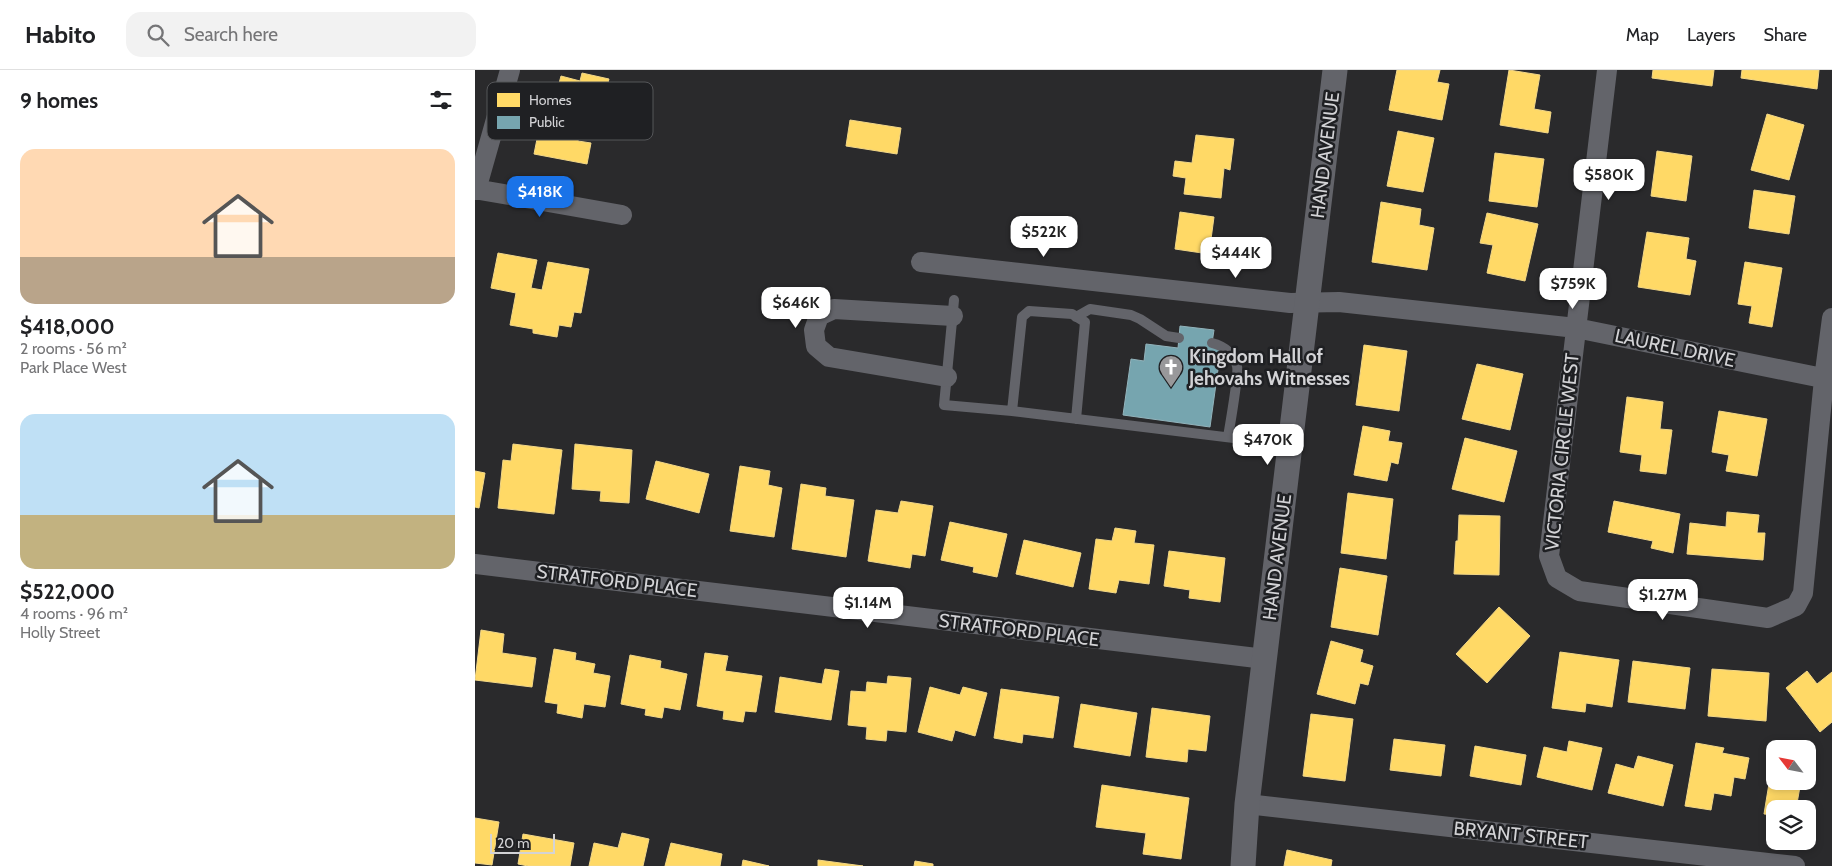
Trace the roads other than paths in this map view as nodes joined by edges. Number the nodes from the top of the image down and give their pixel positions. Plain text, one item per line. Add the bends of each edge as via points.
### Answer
1 (1335, 70) edge
2 (1607, 70) edge
3 (490, 140) edge
4 (475, 190) edge
5 (622, 215) dead end
6 (921, 262) dead end
7 (1308, 301) junction
8 (954, 308) joint
9 (1076, 316) junction
10 (1832, 318) edge
11 (1576, 328) junction
12 (1179, 338) dead end
13 (1212, 343) dead end
14 (947, 377) junction
15 (1828, 379) edge
16 (1012, 411) junction
17 (1076, 419) junction
18 (1228, 437) junction
19 (1291, 445) junction
20 (475, 564) edge
21 (1265, 659) junction
22 (1247, 804) junction
23 (1243, 866) edge
24 (1795, 866) edge

1 - 7 street, HAND AVENUE
2 - 11 street, VICTORIA CIRCLE WEST
3 - 4 street
4 - 5 street
6 - 7 street, LAUREL DRIVE via 1290,303
7 - 11 street, LAUREL DRIVE
7 - 19 street, HAND AVENUE
8 - 14 lane
8 - 14 street via 834,309 819,316 814,330 816,346 829,358
9 - 12 lane via 1090,309 1131,315 1166,336
9 - 16 lane via 1029,311 1022,317
9 - 17 lane via 1085,322
10 - 15 street, VICTORIA CIRCLE WEST
11 - 15 street, LAUREL DRIVE
11 - 15 street, VICTORIA CIRCLE WEST via 1549,556 1557,578 1579,592 1768,618 1796,606 1803,593
13 - 18 lane via 1221,345 1232,355 1238,368
14 - 16 lane via 944,405
16 - 17 lane
17 - 18 lane
18 - 19 lane
19 - 21 street, HAND AVENUE
20 - 21 street, STRATFORD PLACE
21 - 22 street, HAND AVENUE
22 - 23 street, HAND AVENUE
22 - 24 street, BRYANT STREET

